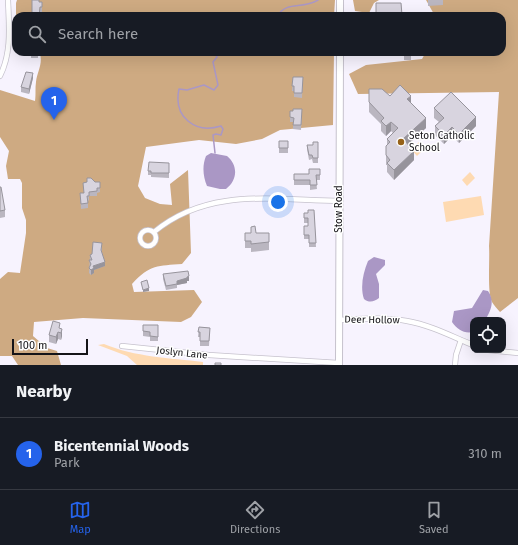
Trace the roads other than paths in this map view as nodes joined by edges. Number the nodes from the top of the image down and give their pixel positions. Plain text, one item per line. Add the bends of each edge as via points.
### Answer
1 (8, 0) edge
2 (340, 0) edge
3 (340, 12) edge
4 (340, 56) edge
5 (0, 76) edge
6 (339, 201) junction
7 (154, 232) dead end
8 (339, 320) junction
9 (461, 340) junction
10 (470, 344) edge
11 (122, 346) dead end
12 (506, 352) edge
13 (518, 353) edge
14 (339, 364) edge
15 (455, 365) edge

1 - 5 street via 7,57
2 - 3 street
4 - 6 street, Stow Road
6 - 7 street via 213,202 185,212
6 - 8 street, Stow Road
8 - 9 street, Deer Hollow via 407,321
8 - 14 street, Stow Road
9 - 10 street, Deer Hollow
9 - 15 street
11 - 14 street, Joslyn Lane
12 - 13 street

